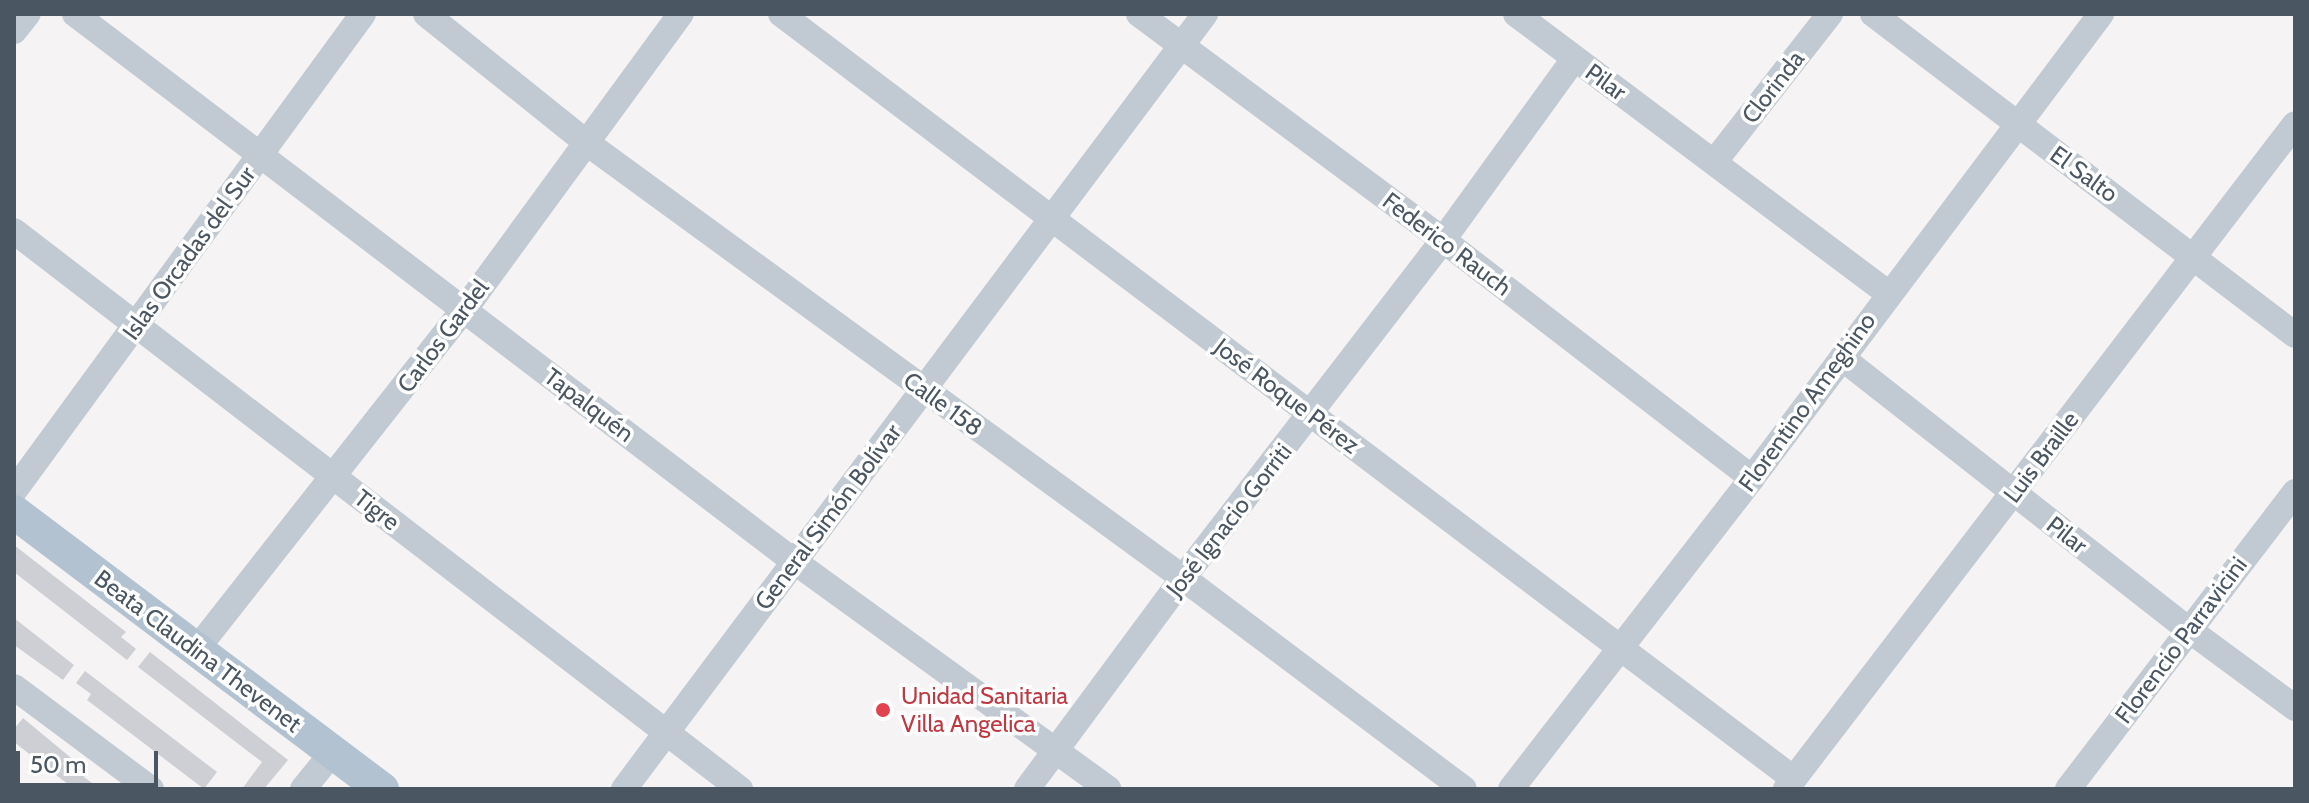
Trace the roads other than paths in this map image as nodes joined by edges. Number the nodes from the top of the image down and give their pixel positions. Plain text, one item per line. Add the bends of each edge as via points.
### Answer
1 (28, 14) edge
2 (75, 14) edge
3 (363, 14) edge
4 (426, 14) edge
5 (681, 14) edge
6 (781, 14) edge
7 (1139, 14) edge
8 (1205, 14) edge
9 (1516, 14) edge
10 (1830, 14) edge
11 (1873, 14) edge
12 (2101, 14) edge
13 (14, 31) edge
14 (1181, 45) junction
15 (1574, 59) junction
16 (2295, 124) edge
17 (2016, 125) junction
18 (587, 143) junction
19 (259, 156) junction
20 (1715, 161) junction
21 (1051, 219) junction
22 (14, 231) edge
23 (1443, 240) junction
24 (2193, 255) junction
25 (1888, 293) junction
26 (464, 310) junction
27 (136, 326) junction
28 (2295, 335) edge
29 (1842, 358) junction
30 (922, 389) junction
31 (1311, 414) junction
32 (335, 478) junction
33 (1752, 478) junction
34 (14, 491) edge
35 (2295, 492) edge
36 (2014, 493) junction
37 (14, 512) edge
38 (795, 562) junction
39 (1183, 578) junction
40 (2188, 629) junction
41 (1620, 647) junction
42 (196, 650) junction
43 (14, 687) edge
44 (2295, 708) edge
45 (667, 733) junction
46 (1056, 748) junction
47 (333, 752) junction
48 (1790, 784) edge
49 (151, 789) edge
50 (303, 789) edge
51 (382, 789) edge
52 (624, 789) edge
53 (740, 789) edge
54 (1027, 789) edge
55 (1109, 789) edge
56 (1464, 789) edge
57 (1511, 789) edge
58 (2068, 789) edge

1 - 13 street
2 - 19 street, Tapalquén
3 - 19 street, Islas Orcadas del Sur
4 - 18 street, Calle 158
5 - 18 street, Carlos Gardel
6 - 21 street, José Roque Pérez
7 - 14 street, Federico Rauch
8 - 14 street, General Simón Bolívar
9 - 15 street, Pilar
10 - 20 street, Clorinda
11 - 17 street, El Salto
12 - 17 street, Florentino Ameghino
14 - 21 street, General Simón Bolívar
14 - 23 street, Federico Rauch
15 - 20 street, Pilar
15 - 23 street, José Ignacio Gorriti
16 - 24 street, Luis Braille
17 - 24 street, El Salto
17 - 25 street, Florentino Ameghino
18 - 26 street, Carlos Gardel
18 - 30 street, Calle 158
19 - 26 street, Tapalquén
19 - 27 street, Islas Orcadas del Sur
20 - 25 street, Pilar
21 - 30 street, General Simón Bolívar
21 - 31 street, José Roque Pérez
22 - 27 street, Tigre
23 - 31 street, José Ignacio Gorriti
23 - 33 street, Federico Rauch
24 - 28 street, El Salto
24 - 36 street, Luis Braille
25 - 29 street, Florentino Ameghino
26 - 32 street, Carlos Gardel
26 - 38 street, Tapalquén
27 - 32 street, Tigre
27 - 34 street, Islas Orcadas del Sur
29 - 33 street, Florentino Ameghino
29 - 36 street, Pilar
30 - 38 street, General Simón Bolívar
30 - 39 street, Calle 158
31 - 39 street, José Ignacio Gorriti
31 - 41 street, José Roque Pérez
32 - 42 street, Carlos Gardel
32 - 45 street, Tigre
33 - 41 street, Florentino Ameghino
35 - 40 street, Florencio Parravicini
36 - 40 street, Pilar
36 - 48 street, Luis Braille
37 - 42 main road, Beata Claudina Thevenet
38 - 45 street, General Simón Bolívar
38 - 46 street, Tapalquén
39 - 46 street, José Ignacio Gorriti
39 - 56 street, Calle 158
40 - 44 street, Pilar
40 - 58 street, Florencio Parravicini
41 - 48 street, José Roque Pérez
41 - 57 street, Florentino Ameghino
42 - 47 main road, Beata Claudina Thevenet
43 - 49 street
45 - 52 street, General Simón Bolívar
45 - 53 street, Tigre
46 - 54 street, José Ignacio Gorriti
46 - 55 street, Tapalquén
47 - 50 street
47 - 51 main road, Beata Claudina Thevenet

